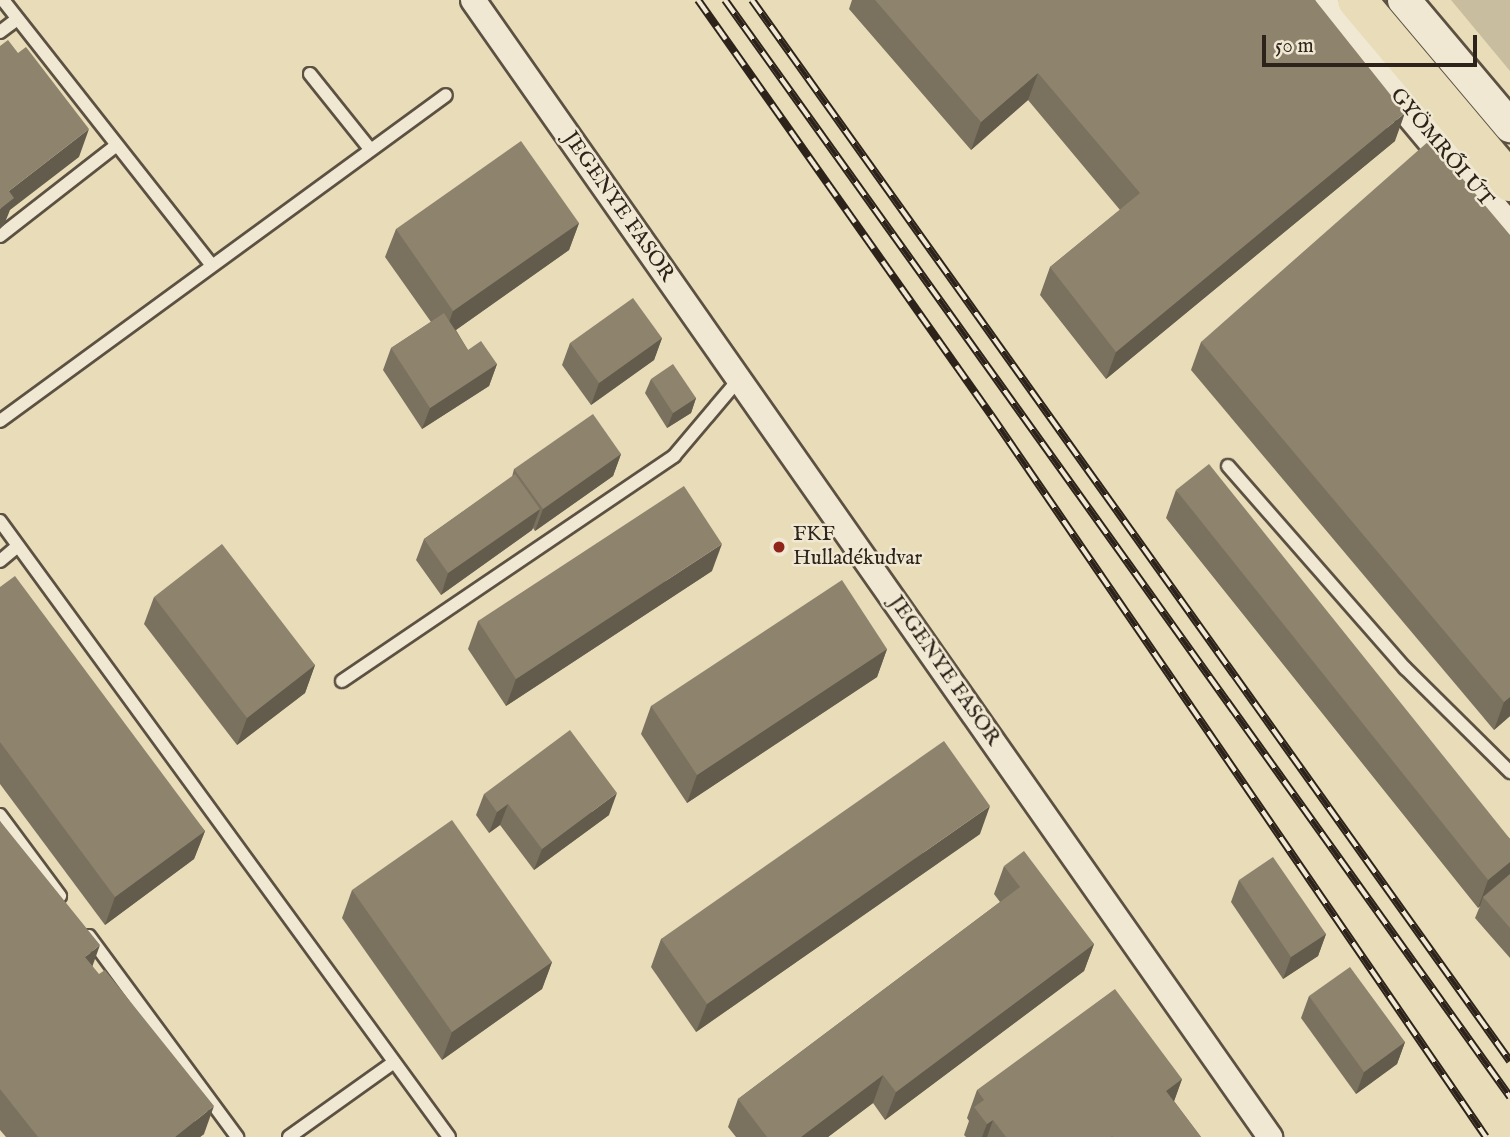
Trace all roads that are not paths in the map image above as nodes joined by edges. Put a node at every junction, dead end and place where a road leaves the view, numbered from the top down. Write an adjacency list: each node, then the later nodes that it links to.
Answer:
1 (3, 0): 6 (lane)
2 (472, 0): 17 (street, JEGENYE FASOR)
3 (1317, 0): 14 (street, GYÖMRŐI ÚT)
4 (1357, 0): 13 (main road)
5 (1404, 0): 10 (street)
6 (17, 19): 7 (lane); 11 (lane)
7 (0, 32)
8 (310, 74): 12 (lane)
9 (446, 95): 12 (lane)
10 (1510, 126)
11 (117, 145): 15 (lane); 16 (lane)
12 (370, 149): 16 (lane)
13 (1510, 182)
14 (1510, 231)
15 (0, 236)
16 (211, 264): 18 (lane)
17 (738, 379): 23 (lane); 32 (street, JEGENYE FASOR)
18 (0, 421)
19 (1228, 466): 24 (lane)
20 (0, 521): 21 (lane)
21 (18, 546): 22 (lane); 28 (lane)
22 (0, 561)
23 (342, 681)
24 (1510, 772)
25 (0, 815): 26 (lane)
26 (65, 904)
27 (82, 926): 29 (lane)
28 (394, 1062): 30 (lane); 31 (lane)
29 (237, 1137)
30 (289, 1137)
31 (449, 1137)
32 (1270, 1137)

